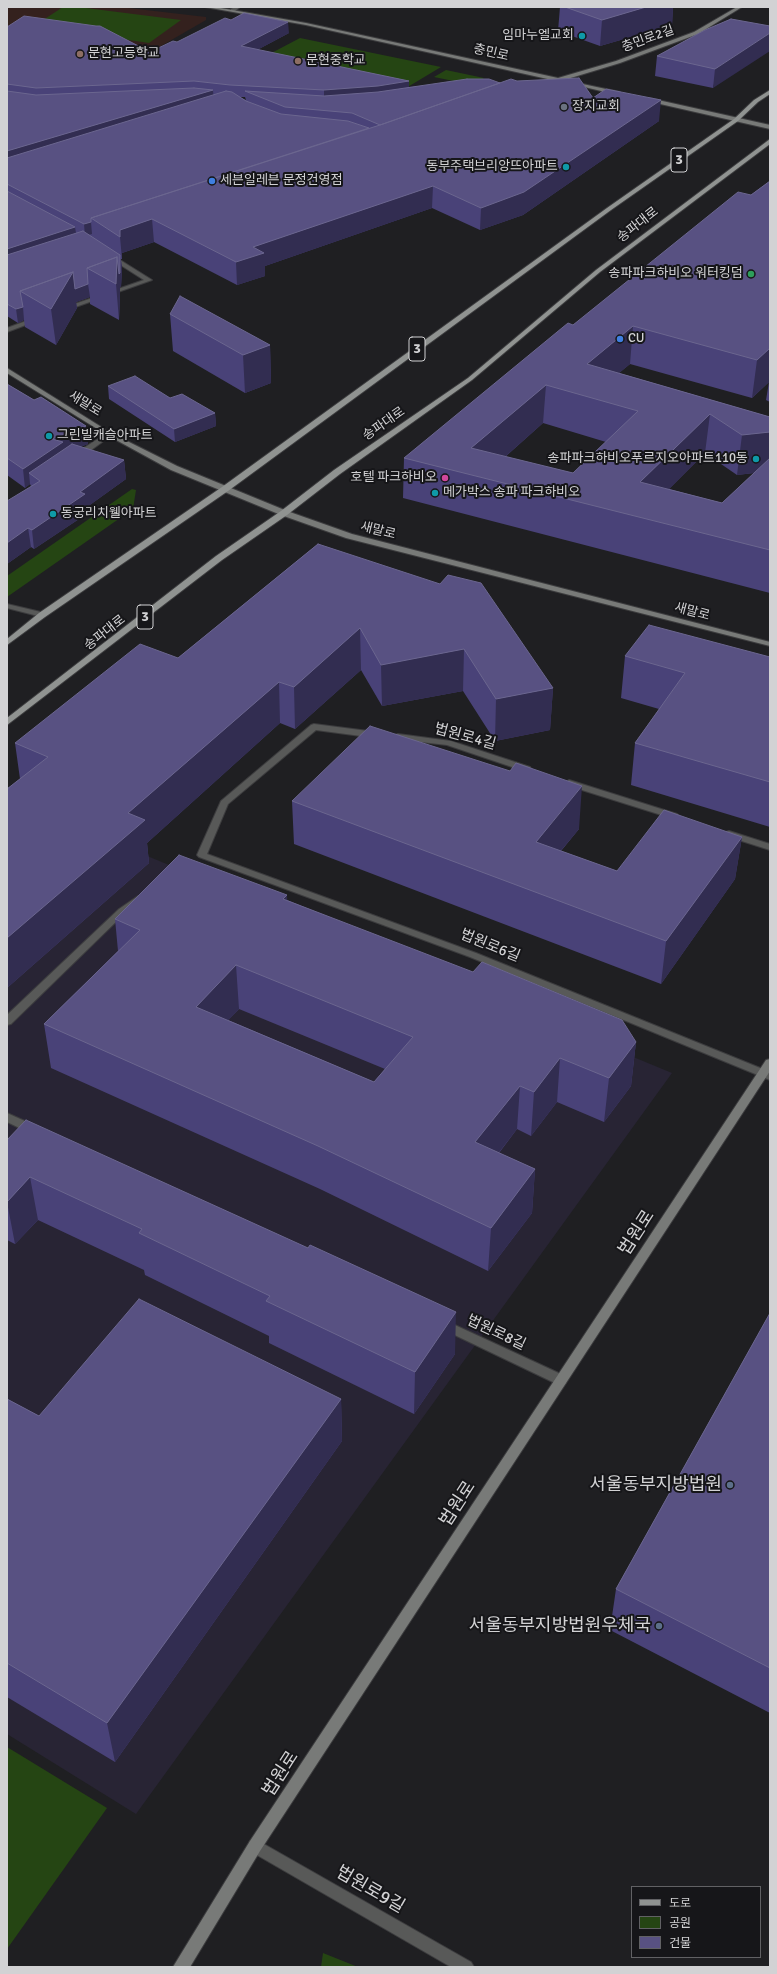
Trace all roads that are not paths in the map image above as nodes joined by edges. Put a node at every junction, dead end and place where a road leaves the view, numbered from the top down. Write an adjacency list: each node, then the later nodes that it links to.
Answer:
1 (206, 7): 4 (street, 충민로)
2 (238, 7): 4 (street)
3 (740, 7): 5 (street, 충민로2길)
4 (232, 10): 5 (street, 충민로)
5 (559, 80): 6 (street, 충민로2길); 8 (street, 충민로)
6 (544, 85)
7 (770, 92): 10 (main road, 송파대로 / 3)
8 (623, 94)
9 (644, 99): 10 (street)
10 (736, 120): 11 (street); 20 (main road, 송파대로 / 3)
11 (770, 127)
12 (770, 141): 21 (main road, 송파대로 / 3)
13 (104, 252): 14 (street)
14 (59, 311)
15 (44, 316): 16 (street)
16 (7, 330)
17 (7, 370): 18 (street, 새말로)
18 (109, 434): 19 (street); 20 (street, 새말로)
19 (70, 461)
20 (225, 489): 21 (street, 새말로); 23 (main road, 송파대로 / 3)
21 (284, 513): 25 (street, 새말로); 26 (main road, 송파대로 / 3)
22 (7, 606): 23 (street)
23 (42, 616): 24 (main road, 송파대로 / 3)
24 (7, 643)
25 (770, 644)
26 (7, 722)
27 (538, 772): 32 (street, 법원로4길)
28 (560, 780): 29 (street)
29 (680, 818)
30 (718, 830): 31 (street)
31 (770, 848)
32 (202, 855): 33 (street); 37 (street, 법원로6길)
33 (192, 860)
34 (148, 892): 35 (street)
35 (7, 1021)
36 (770, 1063): 37 (street, 법원로)
37 (767, 1075): 41 (street, 법원로)
38 (7, 1117): 39 (street)
39 (43, 1134)
40 (431, 1319): 41 (street, 법원로8길)
41 (561, 1380): 42 (street, 법원로)
42 (255, 1846): 43 (street, 법원로); 44 (street, 법원로9길)
43 (181, 1967)
44 (466, 1967)

